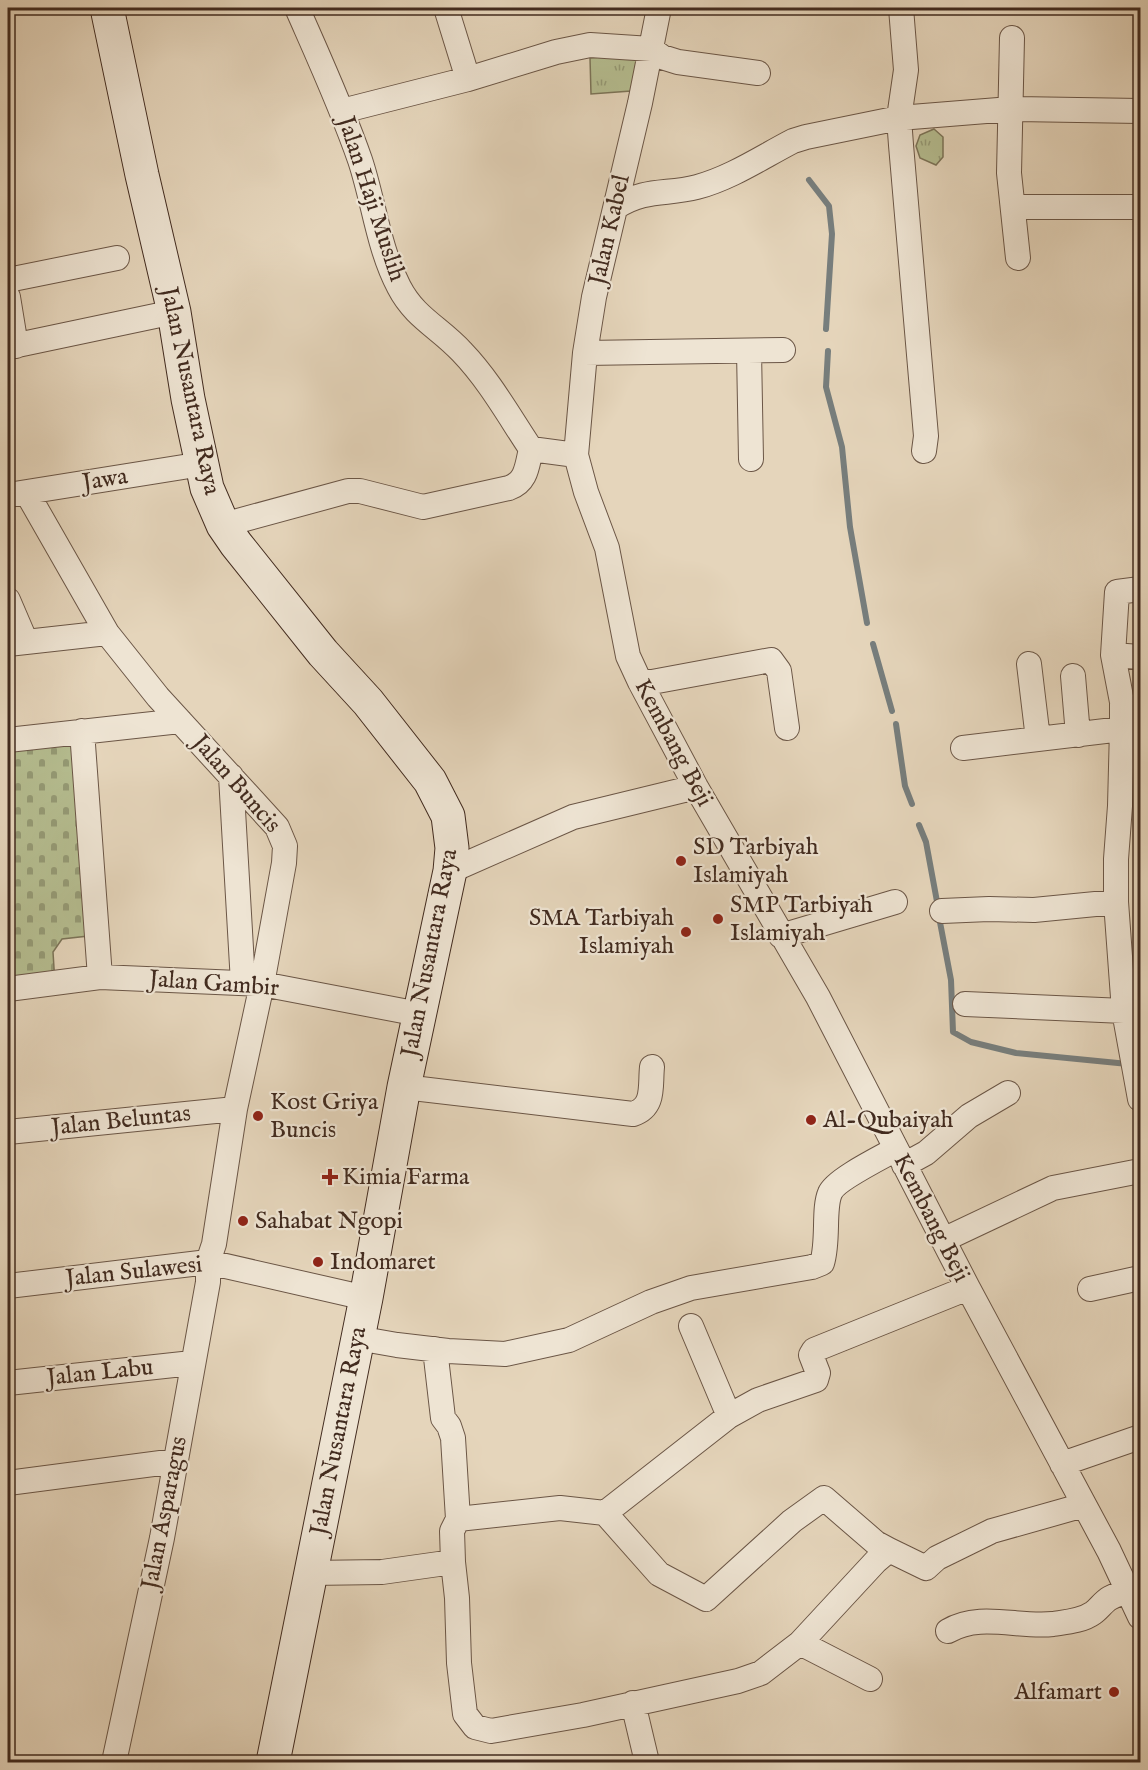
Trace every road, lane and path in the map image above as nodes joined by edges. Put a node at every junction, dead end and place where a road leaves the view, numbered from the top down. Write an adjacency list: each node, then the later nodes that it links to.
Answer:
1 (107, 8): 21 (street, Jalan Nusantara Raya)
2 (297, 8): 11 (street, Jalan Haji Muslih)
3 (446, 8): 9 (street)
4 (659, 8): 7 (street, Jalan Kabel)
5 (902, 8): 13 (street)
6 (1012, 38): 10 (street)
7 (651, 49): 8 (street); 9 (street); 14 (street, Jalan Kabel)
8 (758, 73)
9 (468, 79): 11 (street)
10 (1011, 109): 12 (street); 13 (street); 15 (street)
11 (342, 111): 26 (street, Jalan Haji Muslih)
12 (1140, 111)
13 (899, 118): 14 (street); 27 (street)
14 (616, 207): 25 (street, Jalan Kabel)
15 (1013, 207): 16 (street); 18 (street)
16 (1133, 207)
17 (117, 258): 19 (street)
18 (1018, 258)
19 (8, 280)
20 (8, 297): 22 (street)
21 (174, 312): 22 (street); 30 (street, Jalan Nusantara Raya)
22 (12, 346)
23 (783, 350): 24 (street)
24 (748, 351): 25 (street); 29 (street)
25 (585, 353): 28 (street, Jalan Kabel)
26 (531, 448): 28 (street); 32 (street)
27 (924, 451)
28 (576, 455): 41 (street, Kembang Beji)
29 (751, 459)
30 (202, 464): 31 (street, Jawa); 32 (street, Jalan Nusantara Raya)
31 (17, 494): 35 (street, Jalan Buncis)
32 (223, 525): 52 (street, Jalan Nusantara Raya)
33 (1140, 589): 37 (street)
34 (8, 600): 36 (street)
35 (107, 633): 36 (street); 42 (street, Jalan Buncis)
36 (16, 643)
37 (1113, 655): 38 (street); 44 (street)
38 (1140, 657)
39 (1029, 664): 47 (street)
40 (1072, 676): 46 (street)
41 (640, 682): 43 (street); 51 (street, Kembang Beji)
42 (180, 721): 45 (street); 50 (street, Jalan Buncis)
43 (787, 728)
44 (1122, 729): 46 (street); 54 (street)
45 (82, 731): 48 (street); 57 (street)
46 (1078, 735): 47 (street)
47 (1038, 739): 49 (street)
48 (8, 740)
49 (963, 748)
50 (231, 776): 58 (street); 58 (street, Jalan Buncis)
51 (696, 787): 52 (street); 56 (street, Kembang Beji)
52 (450, 871): 61 (street, Jalan Nusantara Raya)
53 (895, 902): 56 (street)
54 (1116, 902): 55 (street); 62 (street)
55 (942, 911)
56 (781, 936): 69 (street, Kembang Beji)
57 (100, 977): 58 (street, Jalan Gambir); 59 (street, Jalan Gambir)
58 (252, 983): 61 (street, Jalan Gambir); 67 (street, Jalan Buncis)
59 (8, 989)
60 (965, 1004): 62 (street)
61 (419, 1014): 64 (street, Jalan Nusantara Raya)
62 (1130, 1026): 66 (street)
63 (651, 1067): 64 (street)
64 (404, 1087): 77 (street, Jalan Nusantara Raya)
65 (1008, 1093): 69 (street)
66 (1140, 1099)
67 (235, 1110): 68 (street, Jalan Beluntas); 72 (street, Jalan Buncis)
68 (8, 1132)
69 (900, 1157): 71 (street, Kembang Beji); 80 (street)
70 (1140, 1172): 71 (street)
71 (943, 1240): 75 (street, Kembang Beji)
72 (208, 1262): 74 (street, Jalan Sulawesi); 77 (street, Jalan Sulawesi); 81 (street, Jalan Asparagus)
73 (1140, 1278): 76 (street)
74 (8, 1287)
75 (968, 1288): 83 (street); 86 (street, Kembang Beji)
76 (1090, 1289)
77 (366, 1298): 79 (street, Jalan Nusantara Raya)
78 (691, 1326): 83 (street)
79 (357, 1338): 80 (street); 93 (street, Jalan Nusantara Raya)
80 (435, 1349): 90 (street)
81 (192, 1363): 82 (street, Jalan Labu); 85 (street, Jalan Asparagus)
82 (8, 1383)
83 (729, 1416): 89 (street)
84 (1140, 1437): 86 (street)
85 (176, 1461): 87 (street); 100 (street, Jalan Asparagus)
86 (1062, 1464): 88 (street, Kembang Beji)
87 (8, 1483)
88 (1084, 1505): 91 (street); 94 (street, Kembang Beji)
89 (605, 1513): 90 (street); 91 (street)
90 (458, 1519): 92 (street)
91 (889, 1550): 97 (street)
92 (453, 1562): 93 (street); 99 (street)
93 (310, 1574): 101 (street, Jalan Nusantara Raya)
94 (1135, 1589): 95 (street, Kembang Beji); 96 (street)
95 (1140, 1617)
96 (948, 1631)
97 (800, 1643): 98 (street); 99 (street)
98 (870, 1679)
99 (633, 1703): 102 (street)
100 (114, 1762)
101 (273, 1762)
102 (648, 1762)

